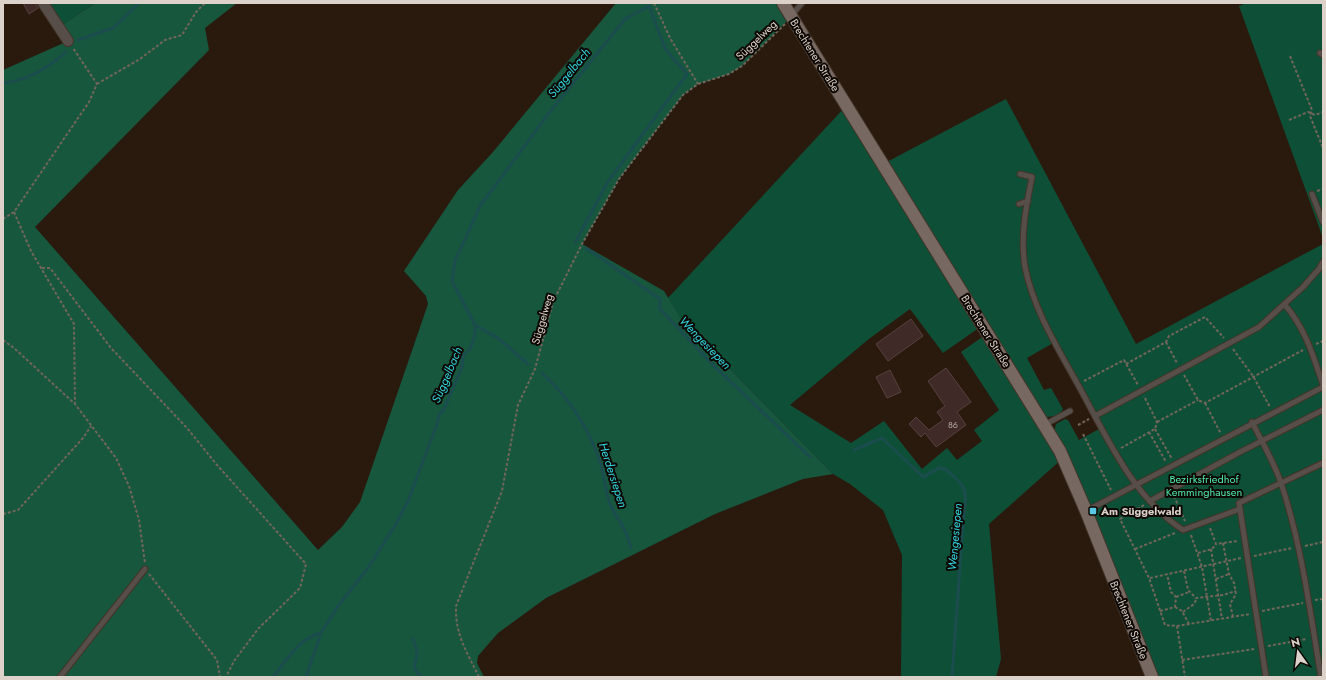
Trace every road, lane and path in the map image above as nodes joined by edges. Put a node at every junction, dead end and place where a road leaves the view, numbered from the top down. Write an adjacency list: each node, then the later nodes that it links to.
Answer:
1 (43, 3): 7 (street)
2 (205, 3): 9 (path)
3 (654, 3): 10 (path)
4 (783, 3): 6 (street, Brechtener Straße)
5 (802, 3): 6 (lane)
6 (791, 17): 10 (path, Süggelweg); 40 (street, Brechtener Straße)
7 (68, 41): 9 (path)
8 (1290, 56): 12 (path)
9 (97, 84): 19 (path)
10 (698, 84): 103 (path, Süggelweg)
11 (1323, 112): 12 (path)
12 (1311, 114): 13 (path); 14 (path)
13 (1289, 120)
14 (1323, 148)
15 (1020, 174): 17 (lane)
16 (1312, 194): 21 (lane)
17 (1028, 201): 18 (lane); 31 (lane)
18 (1020, 204)
19 (14, 212): 20 (path); 23 (path)
20 (3, 219)
21 (1323, 222)
22 (1323, 262): 24 (lane)
23 (42, 268): 34 (path); 102 (path)
24 (1285, 305): 26 (lane); 27 (lane)
25 (3, 340): 34 (path)
26 (1230, 344): 29 (path); 30 (path); 38 (lane)
27 (1310, 346): 30 (path); 32 (lane)
28 (1124, 360): 31 (path)
29 (1126, 364)
30 (1254, 376): 33 (path); 37 (path)
31 (1078, 385): 38 (lane)
32 (1323, 386): 37 (lane)
33 (1205, 403): 43 (path); 46 (path)
34 (75, 404): 42 (path)
35 (1323, 410): 47 (lane)
36 (1070, 411): 40 (lane)
37 (1272, 412): 39 (lane)
38 (1095, 416): 41 (path); 48 (lane)
39 (1252, 422): 46 (lane); 47 (lane)
40 (1044, 425): 58 (street, Brechtener Straße)
41 (1078, 425)
42 (91, 426): 59 (path); 75 (path)
43 (1156, 429): 44 (path); 50 (path)
44 (1150, 432): 48 (path); 51 (path)
45 (1083, 434): 55 (path)
46 (1223, 438): 50 (lane)
47 (1261, 441): 52 (lane); 54 (lane)
48 (1114, 451): 53 (lane)
49 (1323, 463): 52 (lane)
50 (1174, 464): 51 (lane)
51 (1168, 467): 53 (lane)
52 (1281, 482): 57 (lane); 67 (lane)
53 (1136, 484): 55 (lane); 56 (lane)
54 (1171, 489): 56 (lane); 60 (path)
55 (1114, 496): 58 (lane)
56 (1150, 501): 62 (lane); 68 (path)
57 (1240, 509): 61 (lane); 63 (lane)
58 (1086, 510): 104 (street, Brechtener Straße)
59 (3, 514)
60 (1184, 518)
61 (1208, 521): 62 (lane); 65 (path)
62 (1186, 529): 68 (path); 70 (path)
63 (1245, 539): 66 (path); 71 (lane)
64 (1323, 542): 67 (path)
65 (1216, 544): 66 (path); 69 (path)
66 (1223, 544): 72 (path)
67 (1299, 547): 71 (path); 87 (lane)
68 (1135, 549): 79 (path)
69 (1211, 549): 70 (path); 73 (path)
70 (1198, 553): 74 (path)
71 (1247, 557): 72 (path); 91 (lane)
72 (1227, 562): 73 (path); 78 (path)
73 (1214, 565): 74 (path); 80 (path)
74 (1202, 567): 76 (path); 86 (path)
75 (145, 569): 100 (lane); 101 (path)
76 (1184, 571): 77 (path); 82 (path)
77 (1167, 574): 79 (path); 84 (path)
78 (1229, 574): 80 (path); 81 (path)
79 (1149, 578): 89 (path)
80 (1216, 579): 83 (path)
81 (1236, 591): 83 (path); 92 (path)
82 (1189, 592): 84 (path); 85 (path)
83 (1219, 596): 86 (path); 93 (path)
84 (1176, 597): 88 (path)
85 (1197, 598): 86 (path); 90 (path)
86 (1207, 598): 94 (path)
87 (1309, 602): 91 (path); 97 (lane)
88 (1175, 607): 89 (path); 90 (path)
89 (1160, 611): 96 (path)
90 (1183, 612): 95 (path)
91 (1256, 613): 92 (path); 98 (lane)
92 (1233, 617): 93 (path)
93 (1222, 619): 94 (path)
94 (1211, 621): 95 (path)
95 (1189, 624): 96 (path)
96 (1177, 626): 99 (path)
97 (1314, 638): 98 (path); 107 (lane)
98 (1261, 648): 99 (path); 106 (lane)
99 (1182, 660): 105 (path)
100 (60, 677)
101 (220, 677)
102 (226, 677)
103 (479, 677)
104 (1152, 677)
105 (1185, 677)
106 (1266, 677)
107 (1321, 677)

